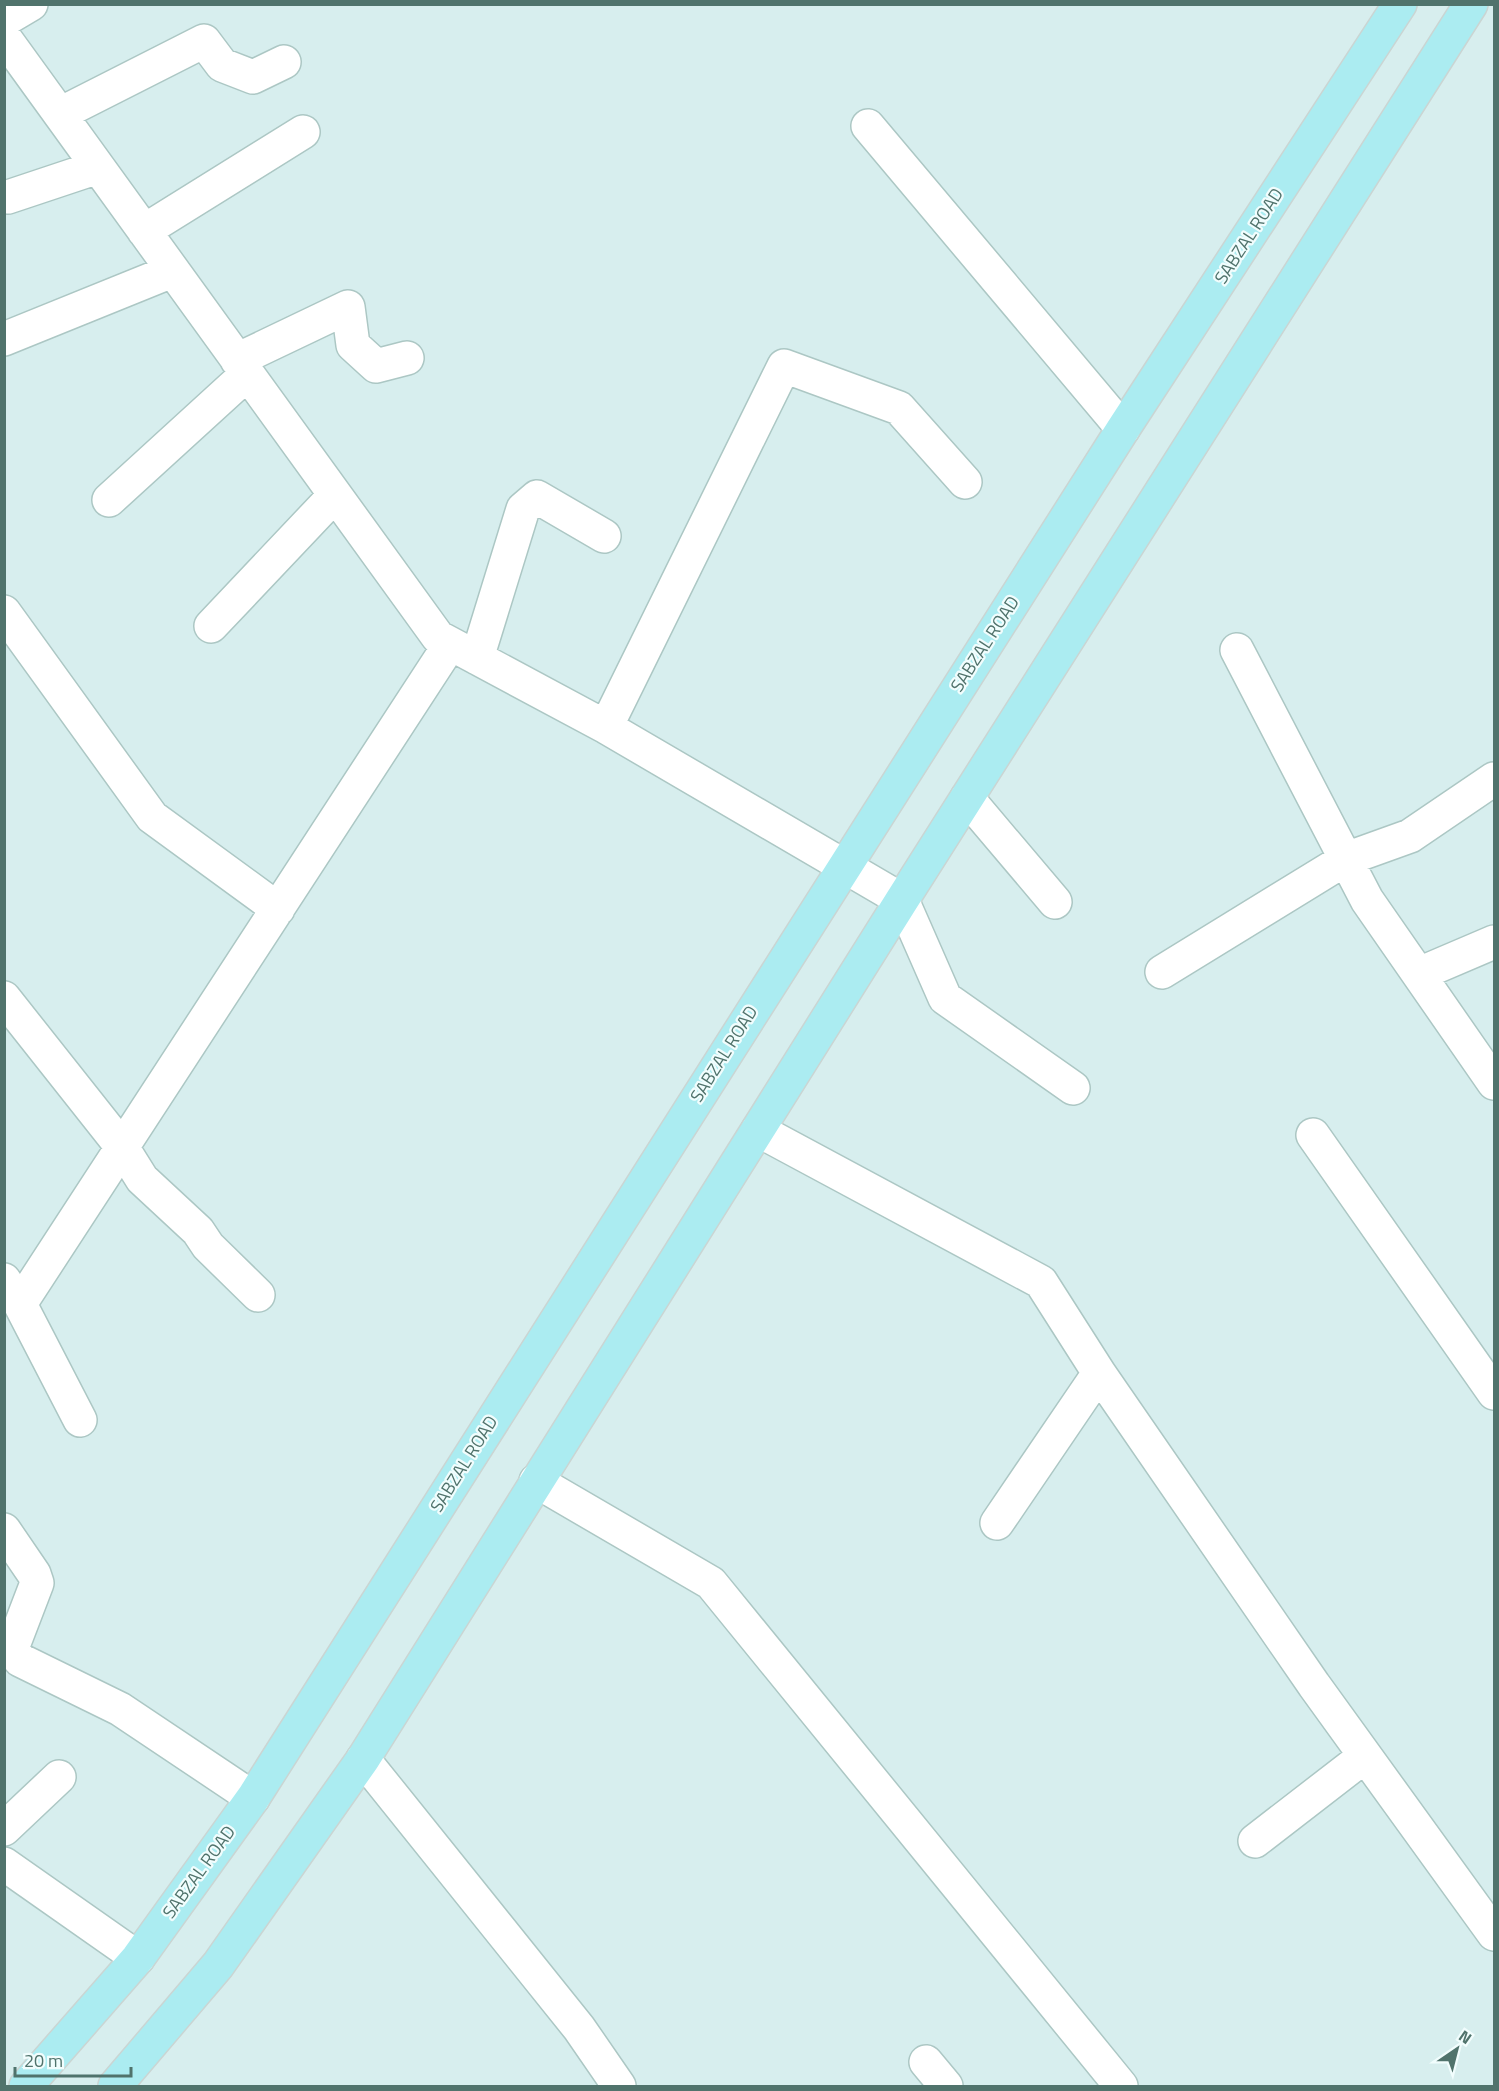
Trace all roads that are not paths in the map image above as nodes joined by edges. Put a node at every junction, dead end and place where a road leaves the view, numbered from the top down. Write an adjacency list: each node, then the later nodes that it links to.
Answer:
1 (31, 4): 4 (street)
2 (1400, 4): 17 (main road, SABZAL ROAD)
3 (1471, 4): 28 (main road)
4 (4, 20)
5 (4, 38): 7 (street)
6 (284, 62): 7 (street)
7 (60, 114): 10 (street)
8 (868, 126): 17 (street)
9 (303, 132): 12 (street)
10 (98, 167): 11 (street); 12 (street)
11 (8, 197)
12 (144, 231): 13 (street)
13 (172, 271): 14 (street); 16 (street)
14 (4, 339)
15 (407, 358): 16 (street)
16 (242, 367): 19 (street); 20 (street)
17 (1123, 429): 30 (main road, SABZAL ROAD)
18 (965, 482): 26 (street)
19 (335, 495): 23 (street); 25 (street)
20 (109, 500)
21 (604, 536): 25 (street)
22 (4, 612): 33 (street)
23 (211, 626)
24 (1237, 650): 29 (street)
25 (463, 651): 26 (street); 33 (street)
26 (606, 727): 30 (street)
27 (1494, 779): 29 (street)
28 (967, 798): 31 (main road); 32 (street)
29 (1346, 859): 35 (street); 36 (street)
30 (844, 865): 31 (street); 54 (main road, SABZAL ROAD)
31 (902, 900): 39 (street); 40 (main road)
32 (1055, 902)
33 (278, 909): 42 (street)
34 (1494, 942): 36 (street)
35 (1162, 972)
36 (1419, 974): 38 (street)
37 (4, 998): 42 (street)
38 (1494, 1083)
39 (1073, 1088)
40 (758, 1130): 45 (street); 48 (main road)
41 (1313, 1135): 46 (street)
42 (122, 1147): 43 (street); 44 (street)
43 (12, 1292): 47 (street)
44 (258, 1295)
45 (1099, 1372): 49 (street); 51 (street)
46 (1494, 1393)
47 (80, 1420)
48 (536, 1481): 52 (main road); 63 (street)
49 (997, 1523)
50 (4, 1530): 54 (street)
51 (1365, 1756): 56 (street); 58 (street)
52 (363, 1759): 61 (main road); 62 (street)
53 (59, 1778): 55 (street)
54 (253, 1798): 59 (main road, SABZAL ROAD)
55 (4, 1829)
56 (1255, 1841)
57 (4, 1864): 59 (street)
58 (1494, 1934)
59 (138, 1958): 60 (main road, SABZAL ROAD)
60 (26, 2086)
61 (116, 2086)
62 (619, 2086)
63 (1121, 2086)

